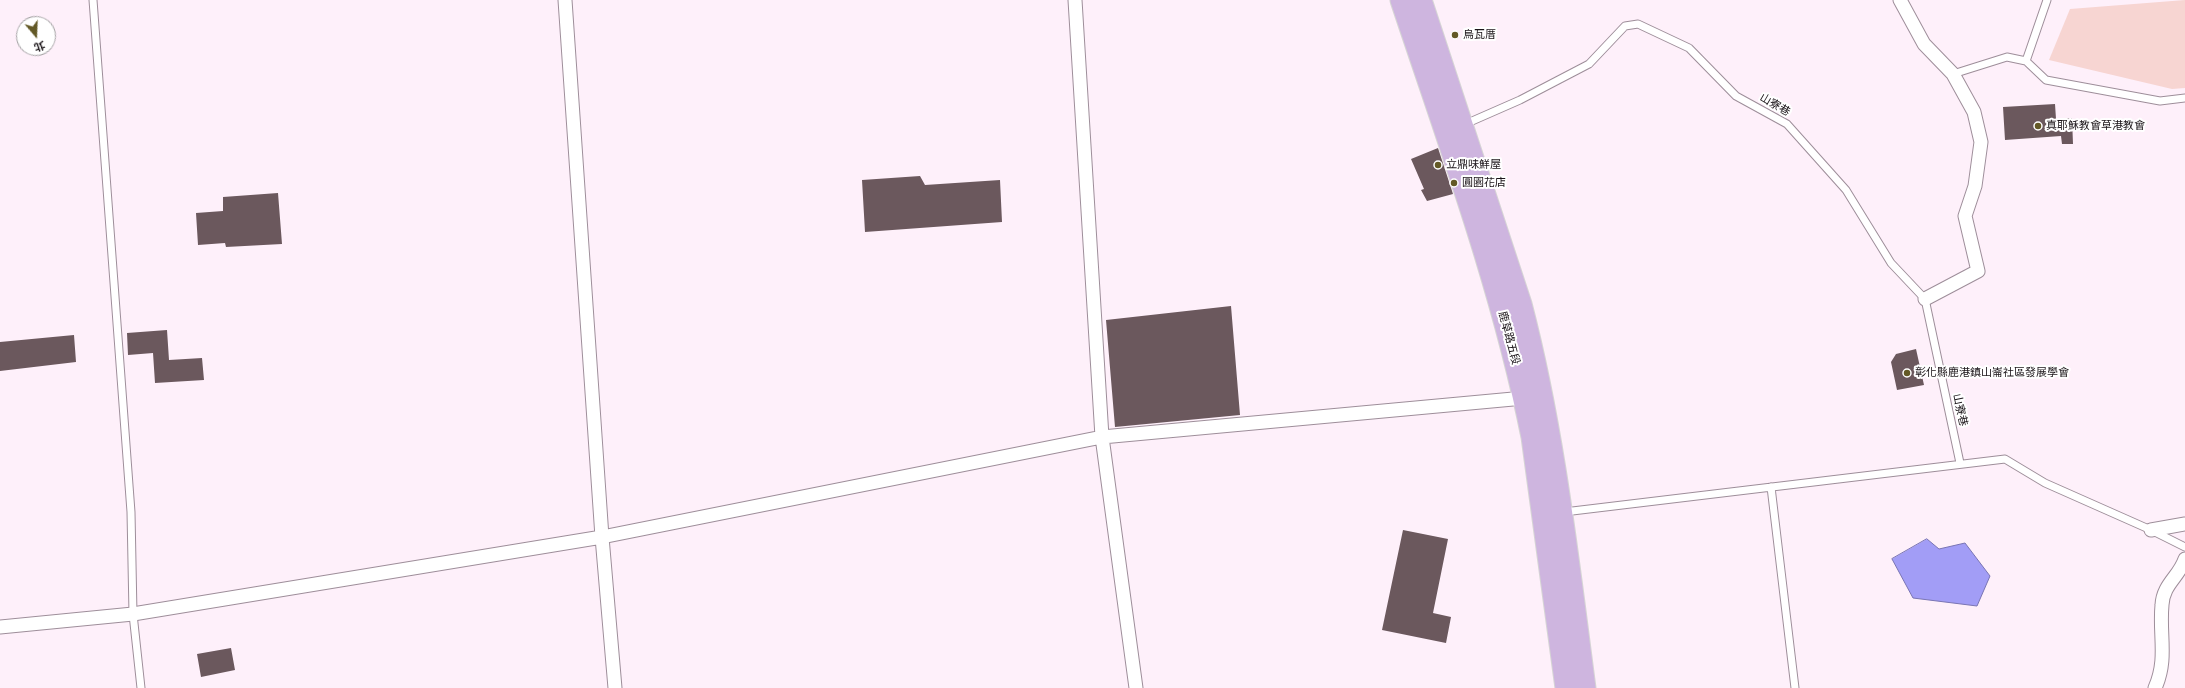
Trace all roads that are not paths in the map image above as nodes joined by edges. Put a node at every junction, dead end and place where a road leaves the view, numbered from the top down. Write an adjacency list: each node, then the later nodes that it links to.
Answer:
1 (93, 0): 23 (lane)
2 (564, 0): 20 (street)
3 (1075, 0): 14 (street)
4 (1400, 0): 11 (main road, 鹿草路五段)
5 (1422, 0): 11 (main road, 鹿草路五段)
6 (1900, 0): 9 (street)
7 (2047, 0): 8 (lane)
8 (2026, 61): 9 (lane); 10 (lane)
9 (1953, 74): 12 (street)
10 (2185, 98)
11 (1453, 128): 12 (lane, 山寮巷); 13 (main road, 鹿草路五段); 17 (main road, 鹿草路五段)
12 (1925, 299): 15 (lane, 山寮巷)
13 (1524, 398): 14 (street); 17 (main road, 鹿草路五段)
14 (1102, 437): 20 (street); 27 (street)
15 (1960, 463): 16 (lane); 19 (lane)
16 (1771, 487): 17 (lane); 30 (lane)
17 (1552, 513): 28 (main road, 鹿草路五段); 29 (main road, 鹿草路五段)
18 (2185, 524): 19 (street)
19 (2150, 530): 21 (lane)
20 (602, 537): 23 (street); 26 (street)
21 (2185, 547)
22 (2185, 559): 31 (street)
23 (133, 614): 24 (street); 25 (lane)
24 (0, 627)
25 (141, 688)
26 (615, 688)
27 (1136, 688)
28 (1566, 688)
29 (1585, 688)
30 (1796, 688)
31 (2155, 688)

